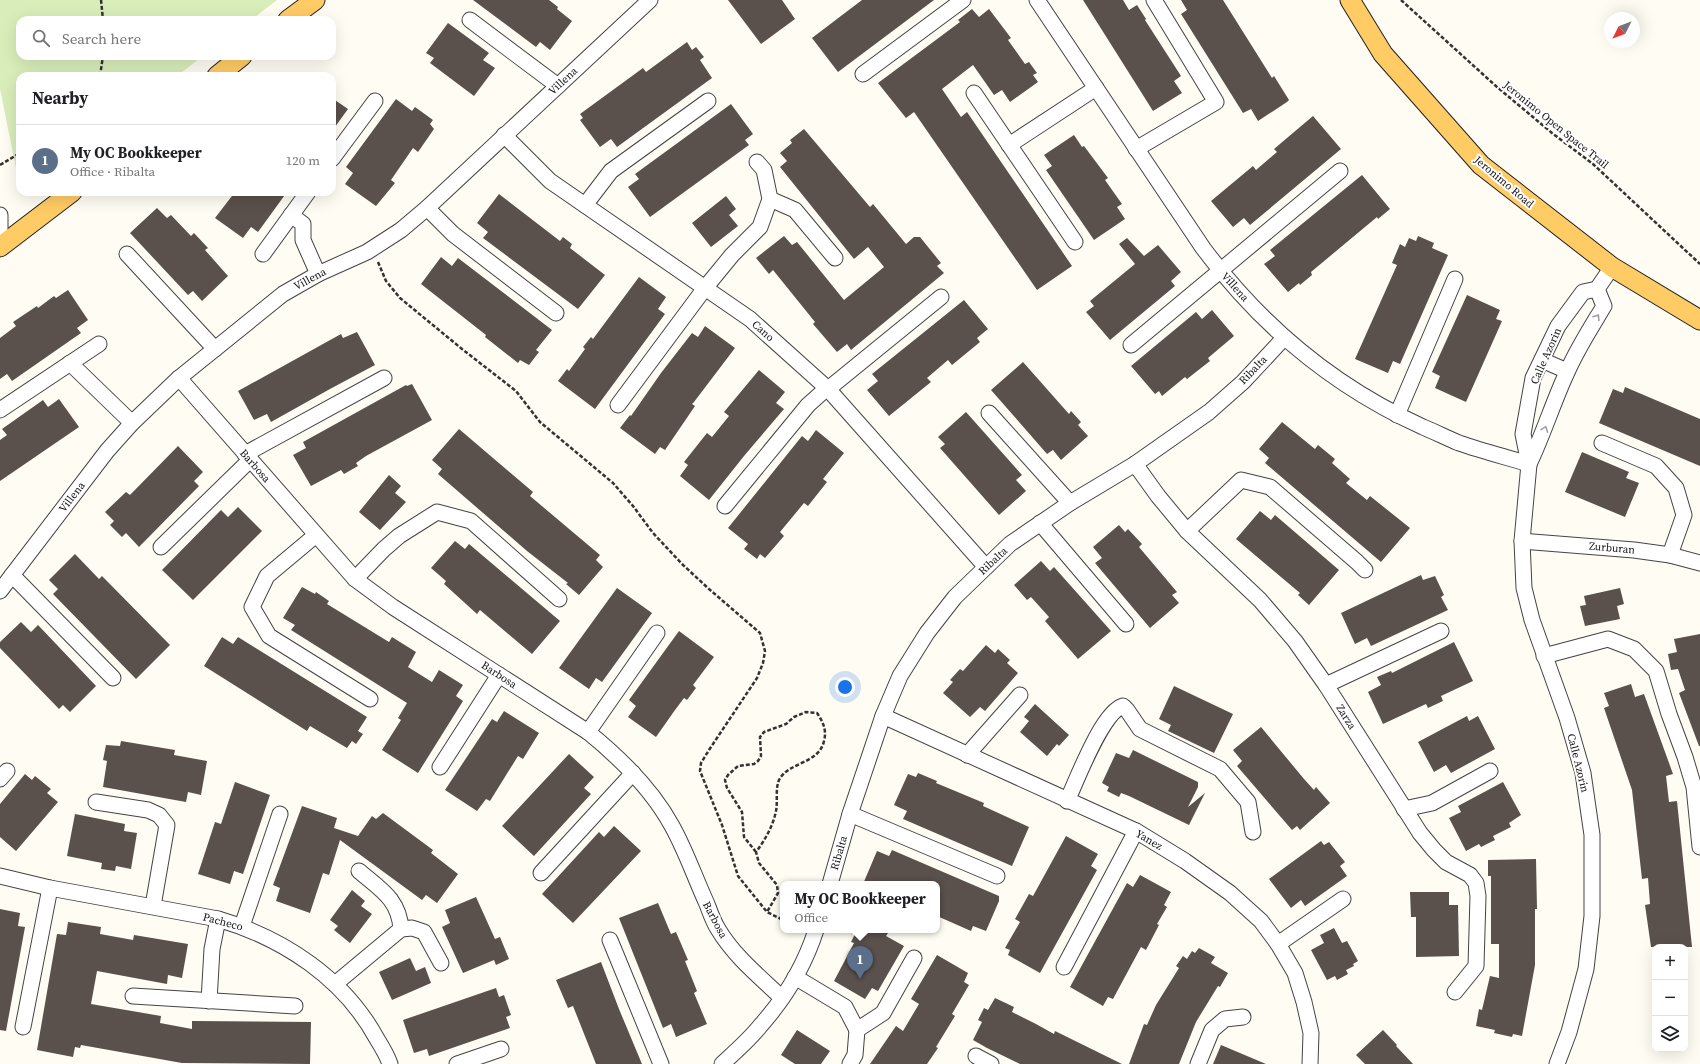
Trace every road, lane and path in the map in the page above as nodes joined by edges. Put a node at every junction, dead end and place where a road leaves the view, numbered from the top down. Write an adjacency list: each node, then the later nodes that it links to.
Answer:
1 (101, 0): 9 (path)
2 (315, 0): 10 (main road)
3 (650, 0): 17 (street, Villena)
4 (963, 0): 16 (street)
5 (1037, 0): 18 (street, Villena)
6 (1154, 0): 24 (street)
7 (1350, 0): 44 (main road, Jeronimo Road)
8 (1401, 0): 43 (path, Jeronimo Open Space Trail)
9 (103, 16)
10 (293, 16)
11 (470, 20): 17 (street)
12 (102, 60): 14 (path)
13 (237, 60): 15 (main road)
14 (101, 72)
15 (222, 72)
16 (863, 74)
17 (558, 86): 22 (street, Villena)
18 (1096, 88): 23 (street); 24 (street, Villena)
19 (974, 93): 23 (street)
20 (374, 101): 25 (street)
21 (708, 101): 33 (street)
22 (504, 135): 33 (street, Cano); 34 (street, Villena)
23 (1009, 145): 37 (street)
24 (1136, 149): 45 (street, Villena)
25 (336, 153)
26 (16, 155): 28 (path)
27 (757, 162): 32 (street)
28 (0, 165)
29 (1340, 171): 45 (street)
30 (67, 196): 38 (main road)
31 (305, 196): 36 (street)
32 (770, 199): 42 (street); 48 (street)
33 (584, 204): 48 (street, Cano)
34 (427, 208): 39 (street, Villena); 51 (street)
35 (0, 215): 38 (street)
36 (291, 215): 41 (street); 46 (street)
37 (1074, 242)
38 (0, 246)
39 (373, 248): 46 (street, Villena); 119 (path)
40 (127, 254): 56 (street)
41 (263, 254)
42 (835, 258)
43 (1700, 264)
44 (1612, 267): 49 (street); 52 (main road, Jeronimo Road)
45 (1220, 271): 53 (street, Villena); 55 (street)
46 (318, 274): 56 (street, Villena)
47 (1455, 279): 66 (street)
48 (705, 288): 62 (street, Cano); 63 (street)
49 (1597, 289): 57 (street, Calle Azorin); 59 (street, Calle Azorin, one-way to 49)
50 (941, 297): 62 (street)
51 (556, 313)
52 (1700, 320)
53 (1284, 338): 66 (street, Villena); 70 (street, Ribalta)
54 (99, 344): 58 (street)
55 (1131, 345)
56 (214, 349): 60 (street, Villena)
57 (1542, 360): 59 (street); 71 (street, Calle Azorin)
58 (70, 363): 64 (street); 67 (street)
59 (1567, 371): 71 (street, Calle Azorin, one-way to 59)
60 (179, 378): 67 (street, Villena); 69 (street, Barbosa)
61 (384, 378): 69 (street)
62 (827, 389): 73 (street); 81 (street, Cano)
63 (618, 405)
64 (0, 410)
65 (990, 413): 72 (street)
66 (1397, 415): 71 (street, Villena)
67 (132, 423): 83 (street, Villena)
68 (1602, 443): 79 (street)
69 (247, 457): 76 (street, Barbosa); 78 (street)
70 (1135, 464): 72 (street, Ribalta); 75 (street, Zarza)
71 (1529, 464): 77 (street, Calle Azorin)
72 (1070, 503): 74 (street, Ribalta)
73 (724, 506)
74 (1040, 523): 81 (street, Ribalta); 87 (street)
75 (1187, 531): 82 (street); 93 (street, Zarza)
76 (316, 535): 84 (street, Barbosa); 95 (street)
77 (1522, 540): 79 (street, Zurburan); 90 (street, Calle Azorin)
78 (161, 547)
79 (1670, 555): 80 (street, Zurburan)
80 (1700, 563)
81 (986, 567): 96 (street, Ribalta)
82 (1364, 570)
83 (12, 575): 85 (street, Villena); 92 (street)
84 (355, 579): 86 (street); 91 (street, Barbosa)
85 (0, 591)
86 (559, 599)
87 (1126, 624)
88 (1441, 631): 93 (street)
89 (657, 633): 97 (street)
90 (1544, 656): 109 (street); 150 (street, Calle Azorin)
91 (499, 675): 97 (street, Barbosa); 99 (street)
92 (113, 678)
93 (1326, 685): 104 (street, Zarza)
94 (1020, 695): 98 (street)
95 (370, 699)
96 (882, 716): 98 (street, Yanez); 106 (street, Ribalta)
97 (588, 732): 101 (street, Barbosa)
98 (967, 756): 102 (street, Yanez)
99 (440, 767)
100 (1490, 771): 104 (street)
101 (633, 773): 112 (street); 134 (street, Barbosa)
102 (1067, 801): 107 (street, Yanez); 108 (street)
103 (96, 802): 118 (street)
104 (1404, 809): 132 (street, Zarza)
105 (280, 814): 122 (street)
106 (850, 814): 114 (street); 115 (street, Ribalta)
107 (1136, 831): 126 (street, Yanez); 129 (street)
108 (1253, 832)
109 (1700, 848)
110 (756, 852): 110 (path); 119 (path)
111 (359, 871): 123 (street)
112 (541, 873)
113 (0, 876): 116 (street, Pacheco)
114 (997, 876)
115 (831, 881)
116 (50, 888): 118 (street, Pacheco); 138 (street)
117 (1343, 899): 126 (street)
118 (153, 906): 121 (street, Pacheco)
119 (767, 912): 120 (path)
120 (780, 918)
121 (218, 919): 122 (street, Pacheco); 135 (street)
122 (242, 926): 131 (street, Pacheco)
123 (400, 929): 128 (street); 131 (street)
124 (815, 933): 130 (street)
125 (610, 940): 144 (street)
126 (1278, 944): 149 (street, Yanez)
127 (914, 958): 139 (street)
128 (441, 963)
129 (1064, 967)
130 (795, 977): 134 (street); 139 (street)
131 (335, 984): 142 (street, Pacheco)
132 (1455, 992)
133 (133, 996): 135 (street)
134 (782, 998): 145 (street)
135 (209, 1001): 136 (street)
136 (296, 1006)
137 (1243, 1017): 148 (street)
138 (23, 1027)
139 (857, 1030): 146 (street)
140 (500, 1049): 143 (street)
141 (976, 1056): 147 (street)
142 (390, 1064)
143 (457, 1064)
144 (661, 1064)
145 (722, 1064)
146 (850, 1064)
147 (991, 1064)
148 (1198, 1064)
149 (1310, 1064)
150 (1557, 1064)

